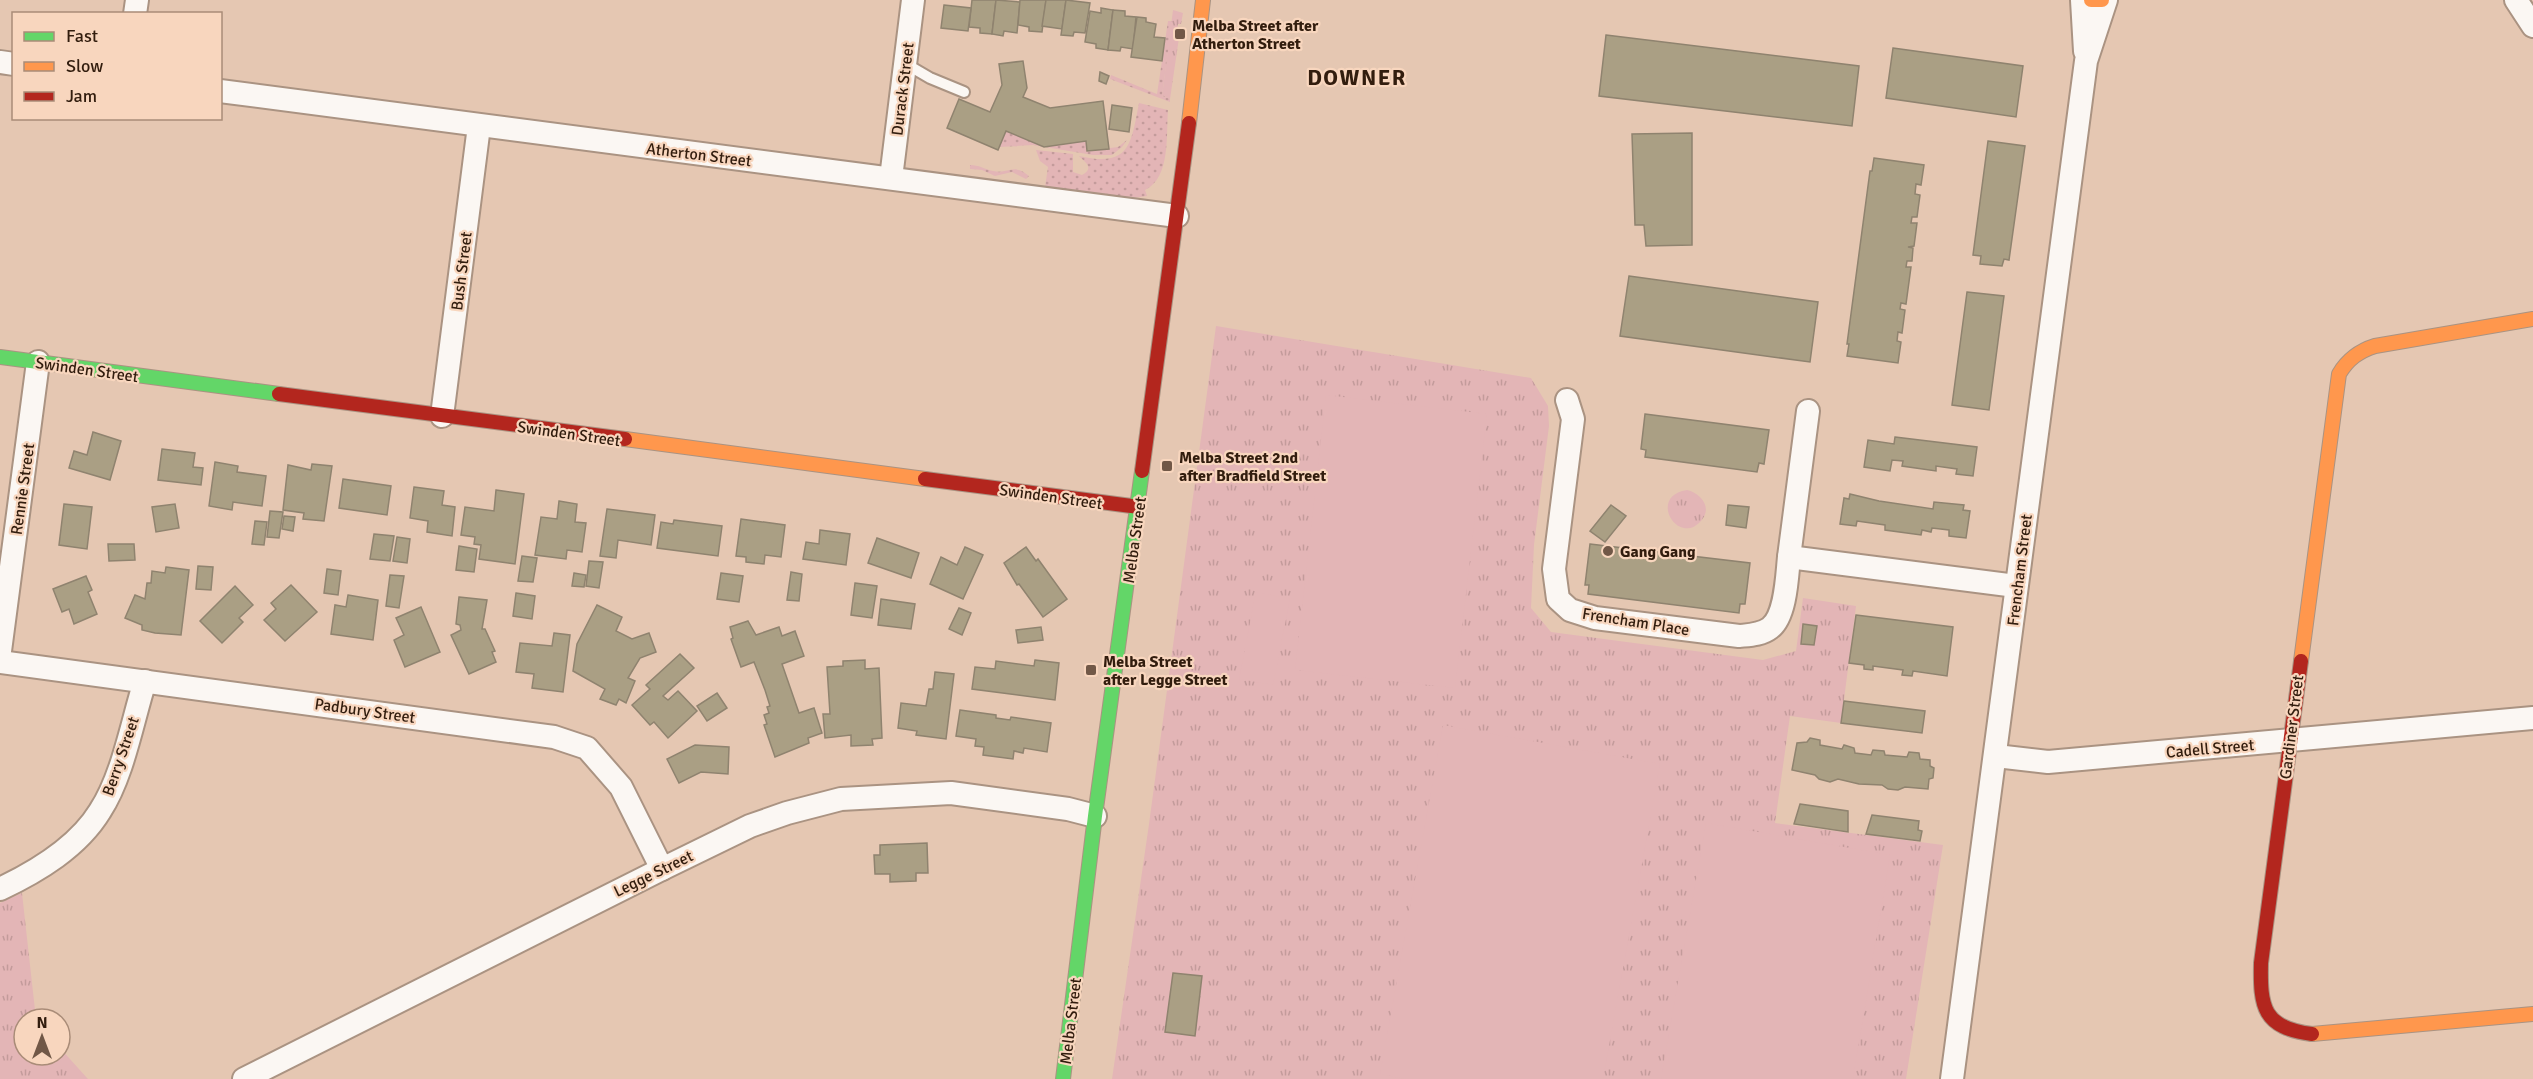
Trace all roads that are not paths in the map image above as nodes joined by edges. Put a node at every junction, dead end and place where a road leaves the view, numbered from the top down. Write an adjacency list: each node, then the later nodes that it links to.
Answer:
1 (913, 0): 9 (street, Durack Street)
2 (1203, 0): 14 (street, Melba Street)
3 (2082, 0): 8 (street, Frencham Street)
4 (2091, 0): 5 (street)
5 (2104, 0): 8 (street, Frencham Street)
6 (2516, 0): 7 (street)
7 (2533, 26)
8 (2086, 61): 23 (street, Frencham Street)
9 (905, 63): 11 (lane); 13 (street, Durack Street)
10 (222, 91): 12 (street, Atherton Street)
11 (964, 92)
12 (479, 126): 13 (street, Atherton Street); 20 (street, Bush Street)
13 (891, 178): 14 (street, Atherton Street)
14 (1177, 216): 21 (street, Melba Street)
15 (2533, 319): 28 (street, Gardiner Street)
16 (0, 357): 17 (street, Swinden Street)
17 (38, 362): 20 (street, Swinden Street); 24 (street, Rennie Street)
18 (1567, 400): 22 (street, Frencham Place)
19 (1808, 411): 22 (street, Frencham Place)
20 (442, 416): 21 (street, Swinden Street)
21 (1138, 507): 30 (street, Melba Street)
22 (1789, 557): 23 (street)
23 (2016, 586): 29 (street, Frencham Street)
24 (0, 651)
25 (0, 662): 26 (street, Padbury Street)
26 (144, 681): 31 (street, Padbury Street); 32 (street, Berry Street)
27 (2533, 718): 28 (street, Cadell Street)
28 (2290, 740): 29 (street, Cadell Street); 33 (street, Gardiner Street)
29 (1996, 756): 36 (street, Frencham Street)
30 (1095, 816): 31 (street, Legge Street); 35 (street, Melba Street)
31 (662, 869): 34 (street, Legge Street)
32 (0, 889)
33 (2533, 1014)
34 (244, 1079)
35 (1063, 1079)
36 (1953, 1079)

